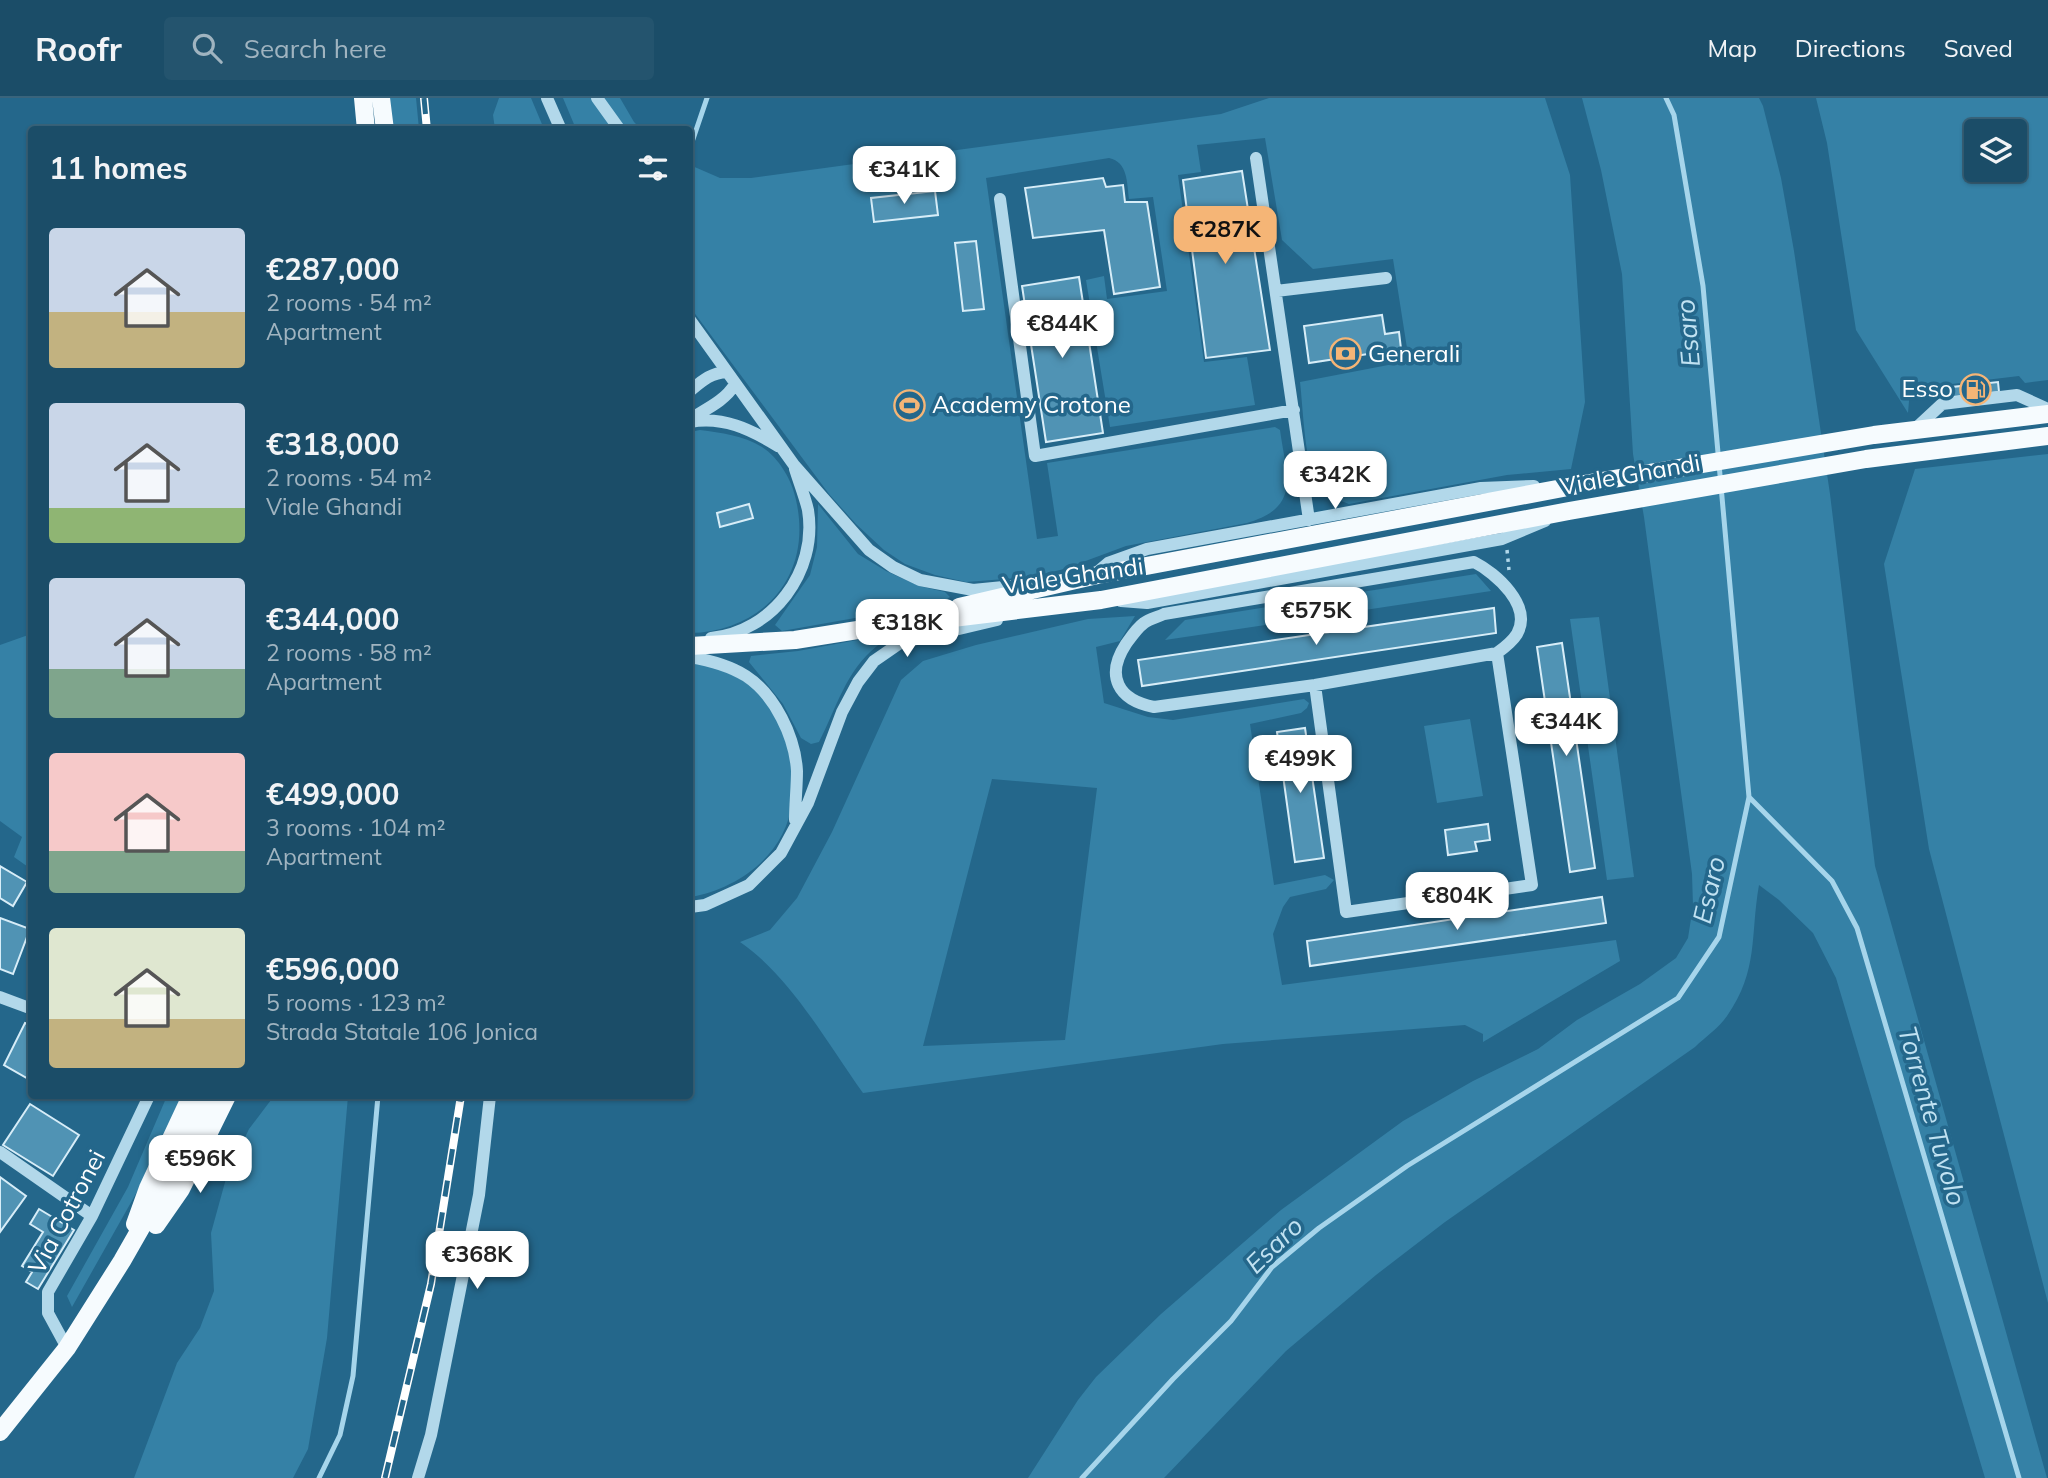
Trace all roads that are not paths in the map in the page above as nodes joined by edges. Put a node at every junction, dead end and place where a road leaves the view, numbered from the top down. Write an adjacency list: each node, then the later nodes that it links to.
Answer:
1 (363, 98): 5 (main road)
2 (382, 98): 6 (main road)
3 (547, 98): 7 (street)
4 (597, 98): 8 (street)
5 (366, 126)
6 (385, 126)
7 (559, 126)
8 (617, 126)
9 (1256, 158): 12 (street)
10 (1000, 199): 17 (street)
11 (1386, 278): 12 (street)
12 (1276, 292): 17 (street)
13 (693, 324): 14 (street)
14 (727, 372): 15 (street); 16 (street)
15 (736, 384): 19 (street); 22 (street)
16 (693, 388)
17 (1294, 410): 26 (street)
18 (2048, 412): 24 (main road, Viale Ghandi)
19 (693, 418)
20 (693, 420): 22 (street)
21 (2048, 436): 25 (main road, Viale Ghandi)
22 (783, 449): 23 (street)
23 (794, 465): 28 (street); 32 (street)
24 (1584, 484): 26 (street); 28 (main road, Viale Ghandi)
25 (1569, 511): 27 (street); 30 (main road, Viale Ghandi)
26 (1309, 520): 28 (street)
27 (1334, 569): 29 (street); 30 (street)
28 (1093, 576): 31 (main road, Viale Ghandi)
29 (1336, 584): 34 (street); 36 (street)
30 (1101, 600): 31 (main road, Viale Ghandi); 37 (street)
31 (870, 628): 33 (main road)
32 (693, 640)
33 (693, 646)
34 (1497, 653): 36 (street); 36 (street)
35 (693, 658): 37 (street)
36 (1315, 685)
37 (796, 823): 38 (street)
38 (693, 906)
39 (0, 997): 40 (street)
40 (28, 1008)
41 (148, 1099): 47 (street, Via Cotronei)
42 (190, 1099): 48 (main road)
43 (207, 1099): 48 (main road)
44 (226, 1099): 48 (main road)
45 (490, 1099): 51 (street)
46 (0, 1152): 47 (street)
47 (92, 1216): 49 (street, Via Cotronei)
48 (122, 1261): 49 (main road)
49 (67, 1348): 50 (main road)
50 (0, 1432)
51 (418, 1478)

